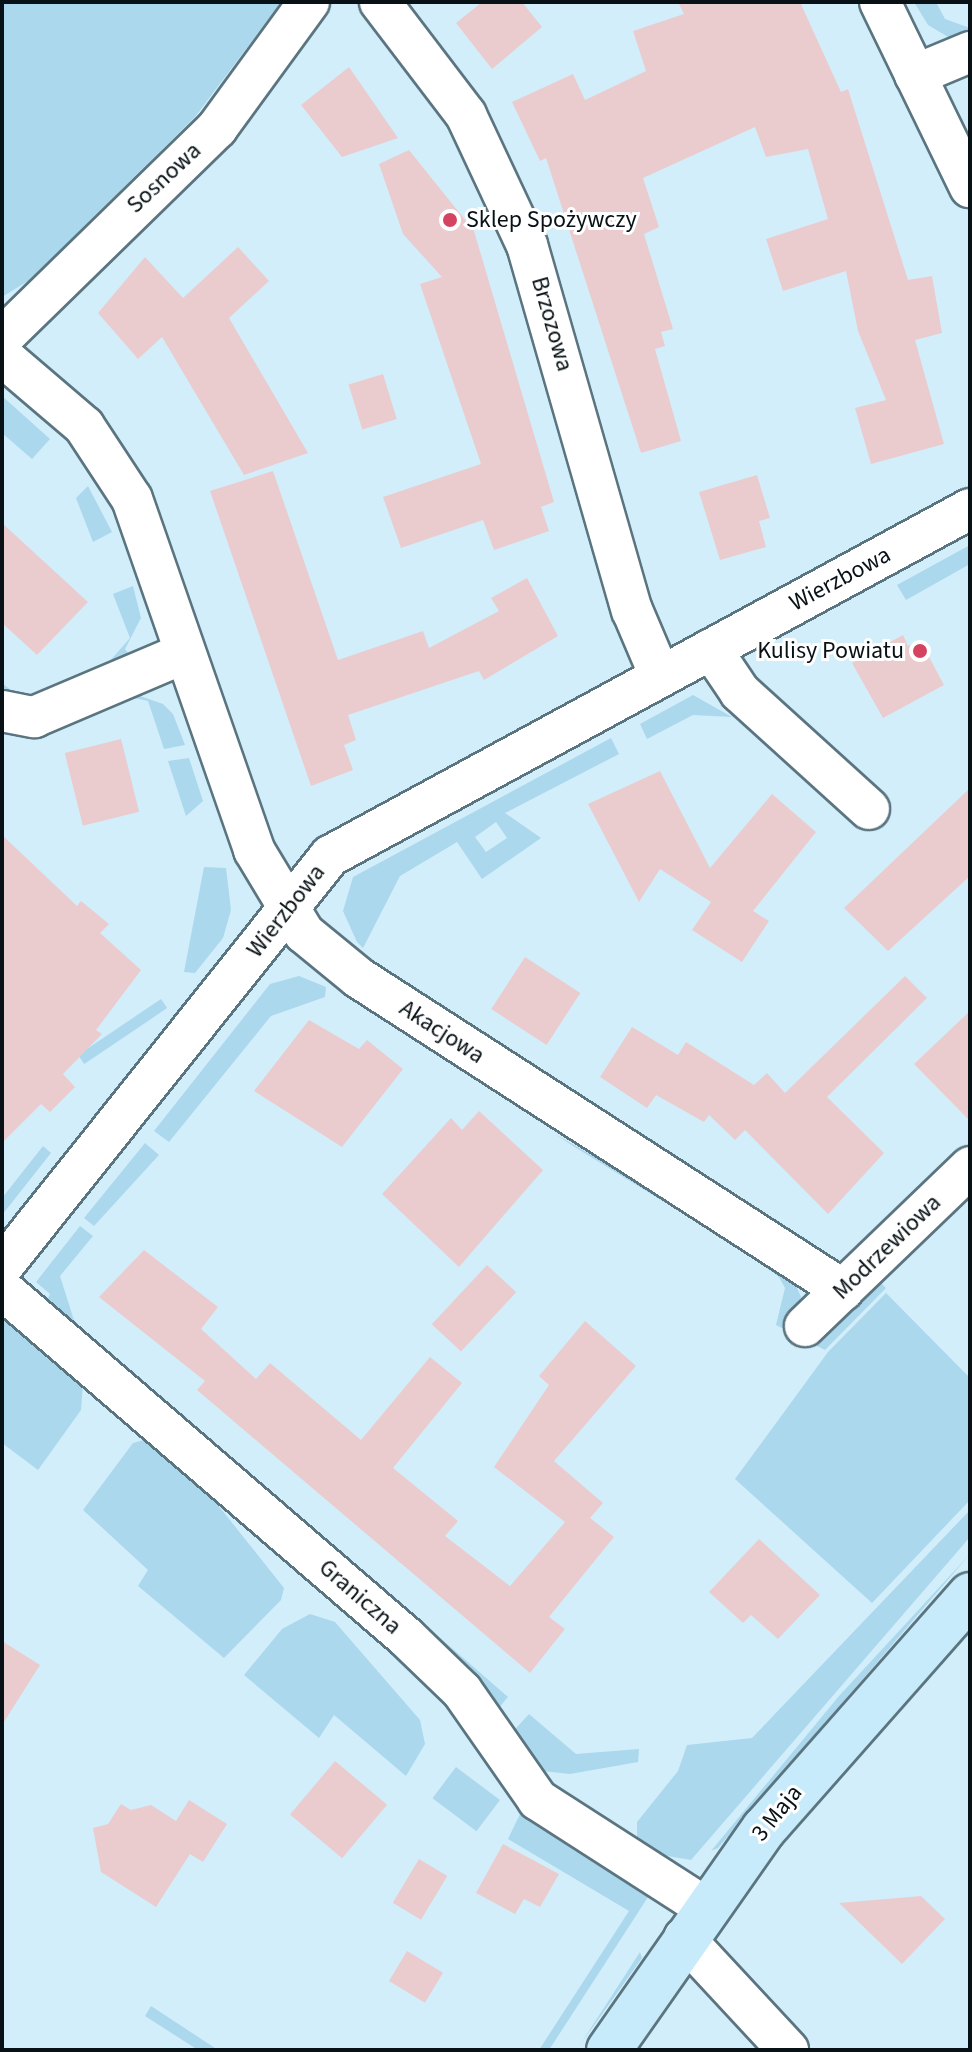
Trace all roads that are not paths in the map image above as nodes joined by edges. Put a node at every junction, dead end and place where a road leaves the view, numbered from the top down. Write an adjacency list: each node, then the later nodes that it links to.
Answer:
1 (309, 2): 7 (street, Sosnowa)
2 (380, 2): 12 (street, Brzozowa)
3 (880, 2): 5 (street)
4 (970, 52): 5 (street)
5 (915, 75): 6 (street)
6 (970, 187)
7 (2, 338)
8 (2, 356): 11 (street, Akacjowa)
9 (970, 509): 10 (street, Wierzbowa)
10 (711, 649): 12 (street, Wierzbowa); 14 (street)
11 (185, 653): 13 (street); 15 (street, Akacjowa)
12 (660, 676): 15 (street, Wierzbowa)
13 (2, 711)
14 (869, 809)
15 (286, 908): 17 (street, Wierzbowa); 19 (street, Akacjowa)
16 (970, 1167): 19 (street, Modrzewiowa)
17 (2, 1267)
18 (2, 1289): 22 (street, Graniczna)
19 (843, 1290): 20 (street, Modrzewiowa)
20 (805, 1326)
21 (970, 1595): 22 (main road, 3 Maja)
22 (695, 1923): 23 (main road, 3 Maja); 24 (street, Graniczna)
23 (609, 2050)
24 (788, 2050)

